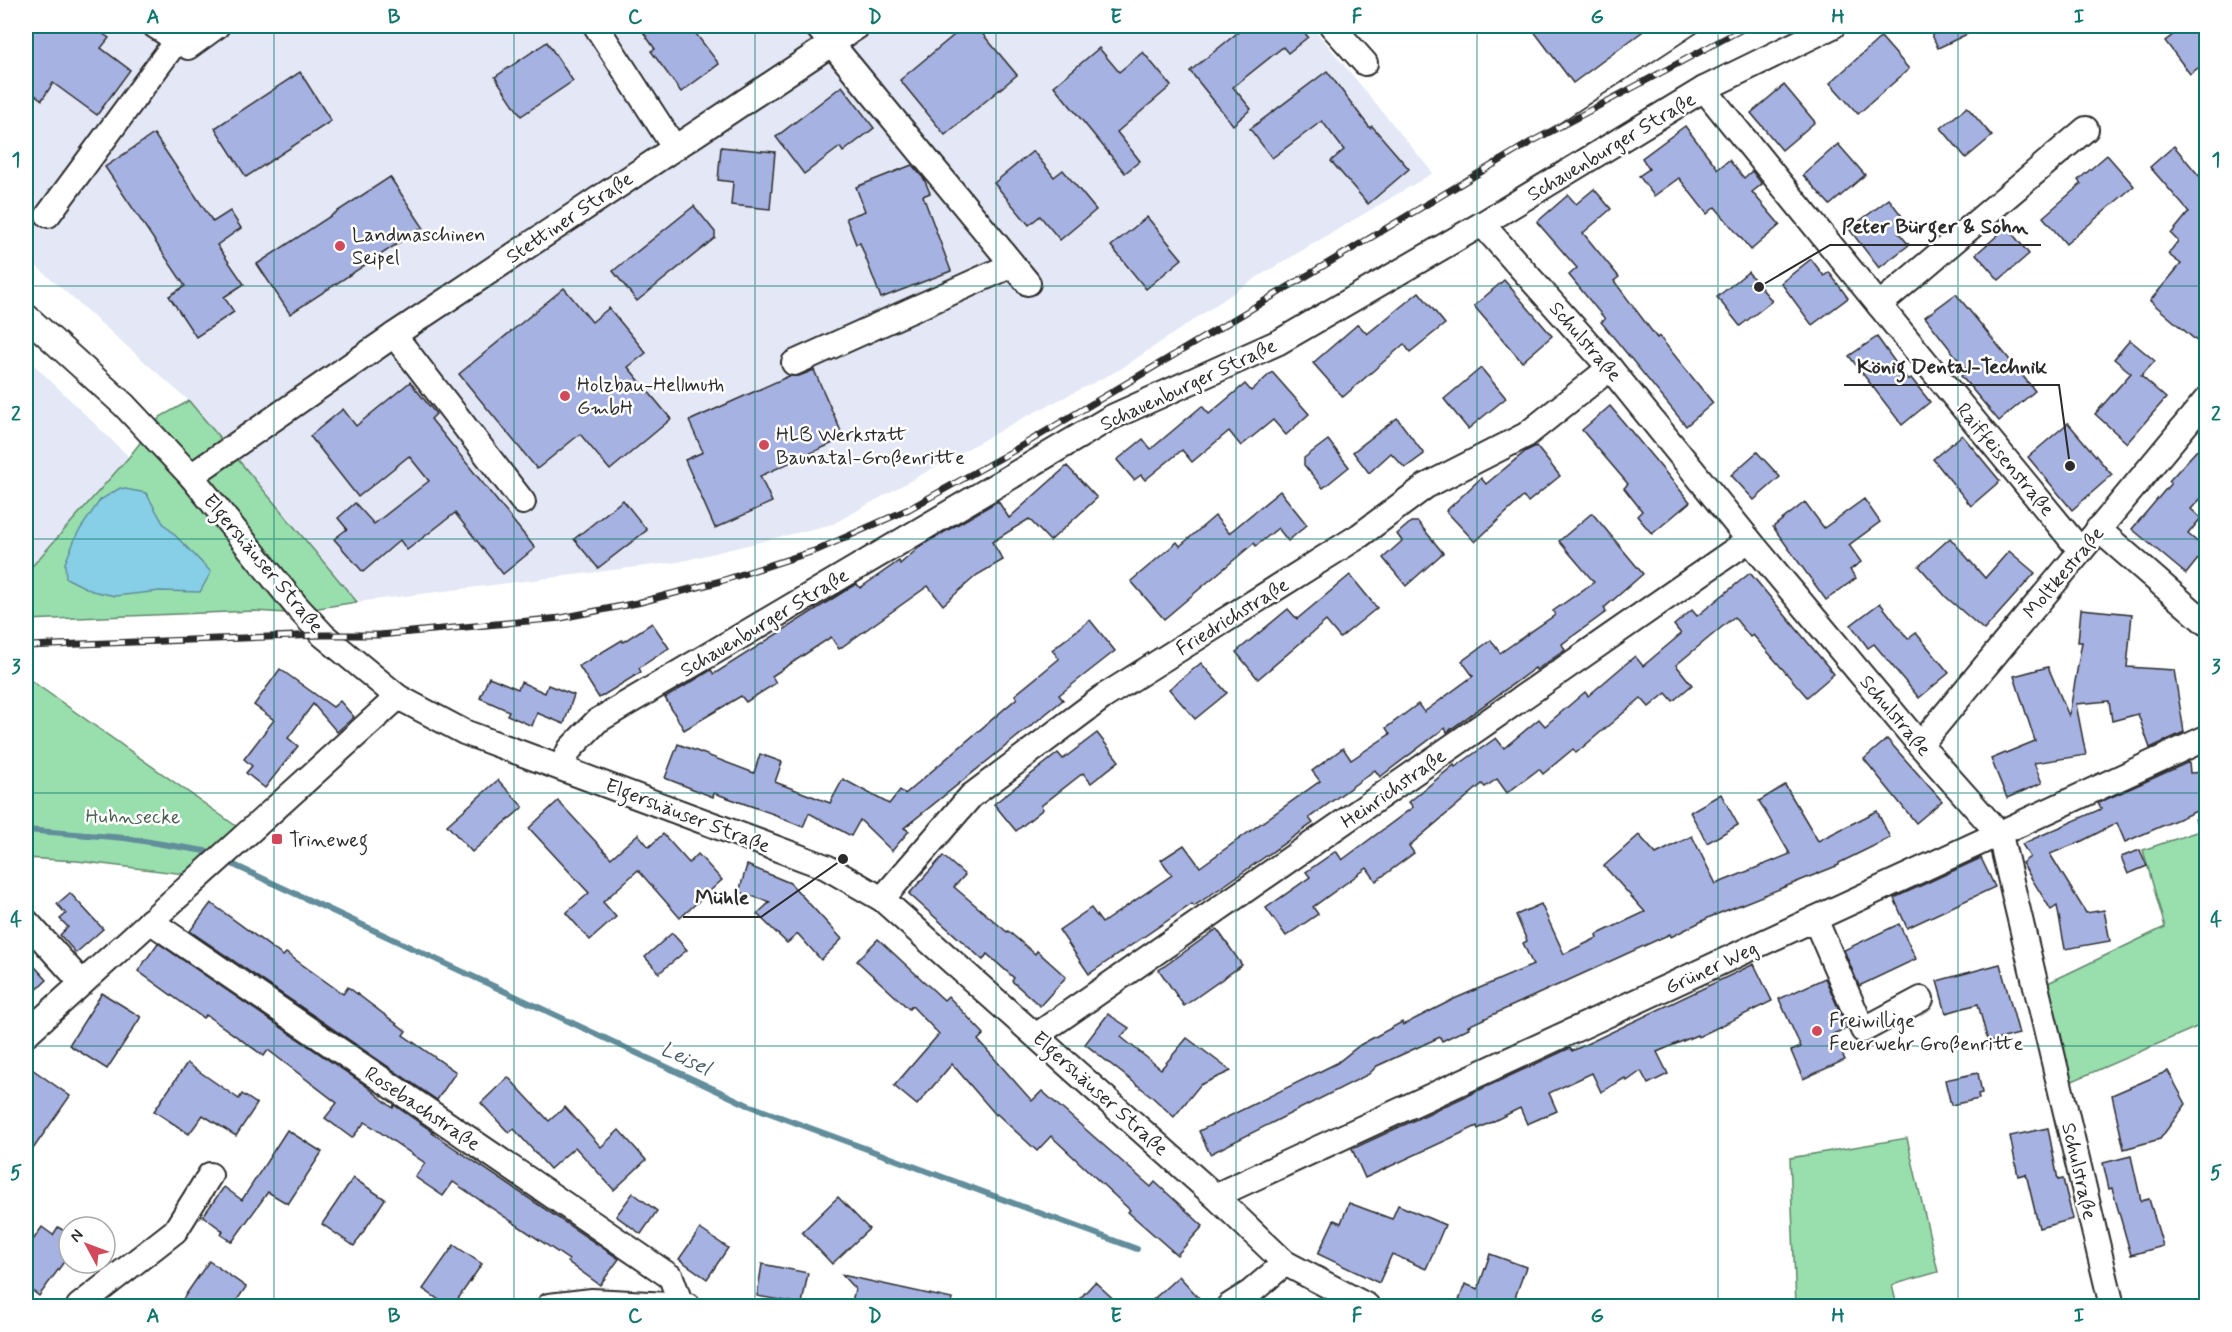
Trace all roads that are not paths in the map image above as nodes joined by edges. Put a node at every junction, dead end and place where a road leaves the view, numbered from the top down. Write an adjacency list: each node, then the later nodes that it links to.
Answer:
1 (155, 26): 8 (street)
2 (218, 26): 8 (street)
3 (596, 26): 12 (street)
4 (858, 26): 7 (street, Stettiner Straße)
5 (1332, 26): 9 (street)
6 (1833, 26): 10 (street, Schauenburger Straße)
7 (824, 35): 12 (street, Stettiner Straße); 15 (street)
8 (177, 40): 13 (street)
9 (1365, 63)
10 (1704, 89): 14 (street, Schauenburger Straße); 17 (street, Raiffeisenstraße)
11 (2086, 129): 17 (street)
12 (674, 147): 19 (street, Stettiner Straße)
13 (48, 216)
14 (1482, 224): 21 (street, Schulstraße); 32 (street, Schauenburger Straße)
15 (1012, 265): 16 (street); 20 (street)
16 (1028, 283)
17 (1879, 305): 27 (street, Raiffeisenstraße)
18 (26, 316): 23 (street, Elgershäuser Straße)
19 (393, 335): 23 (street, Stettiner Straße); 24 (street)
20 (794, 363)
21 (1610, 368): 26 (street, Schulstraße); 34 (street, Friedrichstraße)
22 (2206, 400): 25 (street, Moltkestraße)
23 (191, 476): 29 (street, Elgershäuser Straße)
24 (523, 502)
25 (2098, 529): 27 (street, Moltkestraße); 28 (street)
26 (1749, 540): 31 (street, Schulstraße); 41 (street, Heinrichstraße)
27 (2080, 550): 31 (street, Moltkestraße)
28 (2206, 623)
29 (398, 697): 32 (street, Elgershäuser Straße); 37 (street)
30 (2206, 738): 33 (street, Grüner Weg)
31 (1920, 745): 33 (street, Schulstraße)
32 (561, 767): 34 (street, Elgershäuser Straße)
33 (2000, 835): 35 (street, Grüner Weg); 50 (street, Schulstraße)
34 (882, 899): 41 (street, Elgershäuser Straße)
35 (1815, 919): 39 (street); 43 (street, Grüner Weg)
36 (26, 921): 38 (street)
37 (150, 921): 38 (street); 47 (street, Rosebachstraße)
38 (82, 983): 40 (street)
39 (1921, 999)
40 (26, 1034)
41 (1037, 1035): 43 (street, Elgershäuser Straße)
42 (210, 1175): 45 (street)
43 (1215, 1196): 44 (street, Elgershäuser Straße)
44 (1285, 1263): 48 (street); 49 (street, Elgershäuser Straße)
45 (79, 1306)
46 (549, 1306): 47 (street)
47 (684, 1306)
48 (1229, 1306)
49 (1367, 1306)
50 (2112, 1306)

